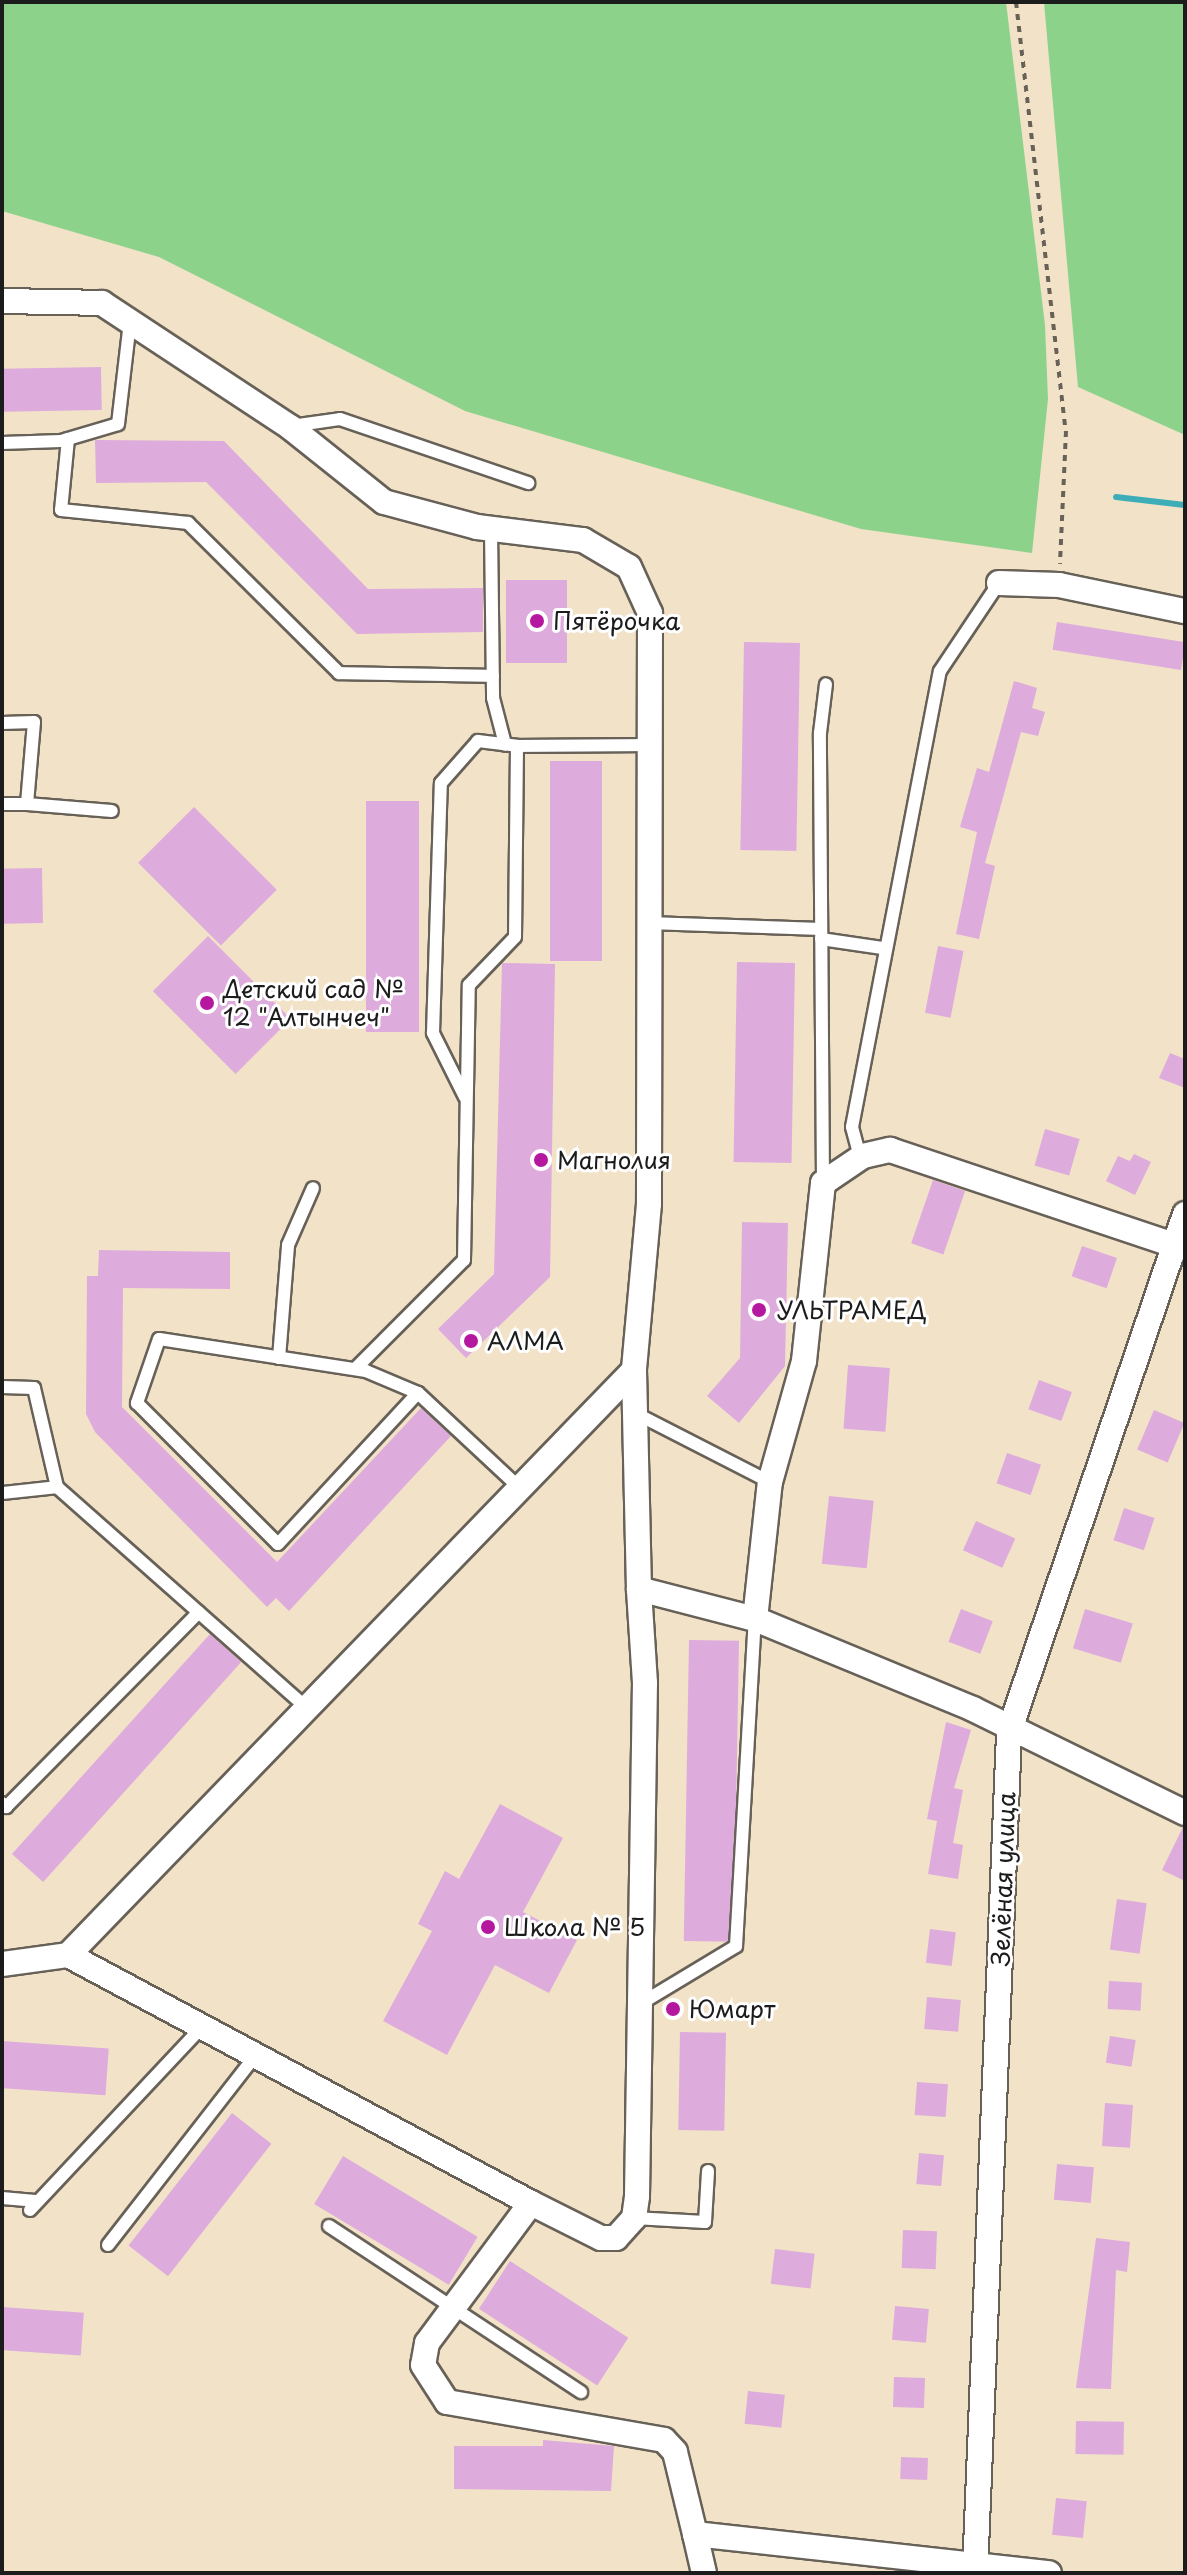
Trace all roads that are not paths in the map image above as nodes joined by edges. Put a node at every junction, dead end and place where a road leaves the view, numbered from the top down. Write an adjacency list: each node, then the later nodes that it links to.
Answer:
1 (2, 301): 2 (street)
2 (130, 322): 3 (street); 4 (lane)
3 (290, 427): 6 (lane); 7 (street)
4 (68, 439): 5 (lane); 10 (lane)
5 (2, 443)
6 (528, 483)
7 (491, 529): 10 (lane); 14 (street)
8 (999, 583): 9 (street); 20 (lane)
9 (1185, 611)
10 (493, 676): 13 (lane)
11 (826, 684): 19 (lane)
12 (2, 723): 16 (lane)
13 (511, 745): 14 (lane); 21 (lane); 21 (lane)
14 (650, 745): 18 (street)
15 (2, 804): 16 (lane)
16 (27, 804): 17 (lane)
17 (112, 811)
18 (649, 923): 19 (lane); 29 (street)
19 (821, 934): 20 (lane); 23 (lane)
20 (882, 948): 22 (lane)
21 (467, 1100): 28 (lane)
22 (860, 1157): 23 (street); 26 (street)
23 (823, 1183): 33 (street)
24 (313, 1188): 27 (lane)
25 (1185, 1214): 26 (street, Зелёная улица)
26 (1178, 1246): 41 (street, Зелёная улица)
27 (279, 1358): 28 (lane); 31 (lane)
28 (355, 1369): 31 (lane)
29 (634, 1370): 32 (street); 35 (street)
30 (2, 1387): 34 (lane)
31 (418, 1393): 35 (lane)
32 (635, 1413): 33 (lane); 37 (street)
33 (770, 1482): 39 (street)
34 (57, 1487): 36 (lane); 38 (lane)
35 (520, 1488): 40 (street)
36 (2, 1493)
37 (639, 1589): 39 (street); 46 (street)
38 (199, 1612): 40 (lane); 42 (lane)
39 (755, 1619): 41 (street); 46 (lane)
40 (307, 1708): 44 (street)
41 (1009, 1732): 43 (street); 58 (street, Зелёная улица)
42 (2, 1803)
43 (1185, 1813)
44 (68, 1955): 45 (street); 47 (street)
45 (2, 1964)
46 (640, 2004): 52 (street)
47 (202, 2027): 48 (street); 50 (lane)
48 (255, 2056): 51 (street); 54 (lane)
49 (708, 2171): 52 (lane)
50 (2, 2198)
51 (531, 2203): 52 (street); 55 (street)
52 (634, 2218)
53 (329, 2226): 55 (lane)
54 (108, 2245)
55 (453, 2308): 56 (lane); 57 (street)
56 (581, 2392)
57 (695, 2534): 58 (street); 59 (street)
58 (975, 2569): 60 (street)
59 (704, 2573)
60 (1049, 2573)

